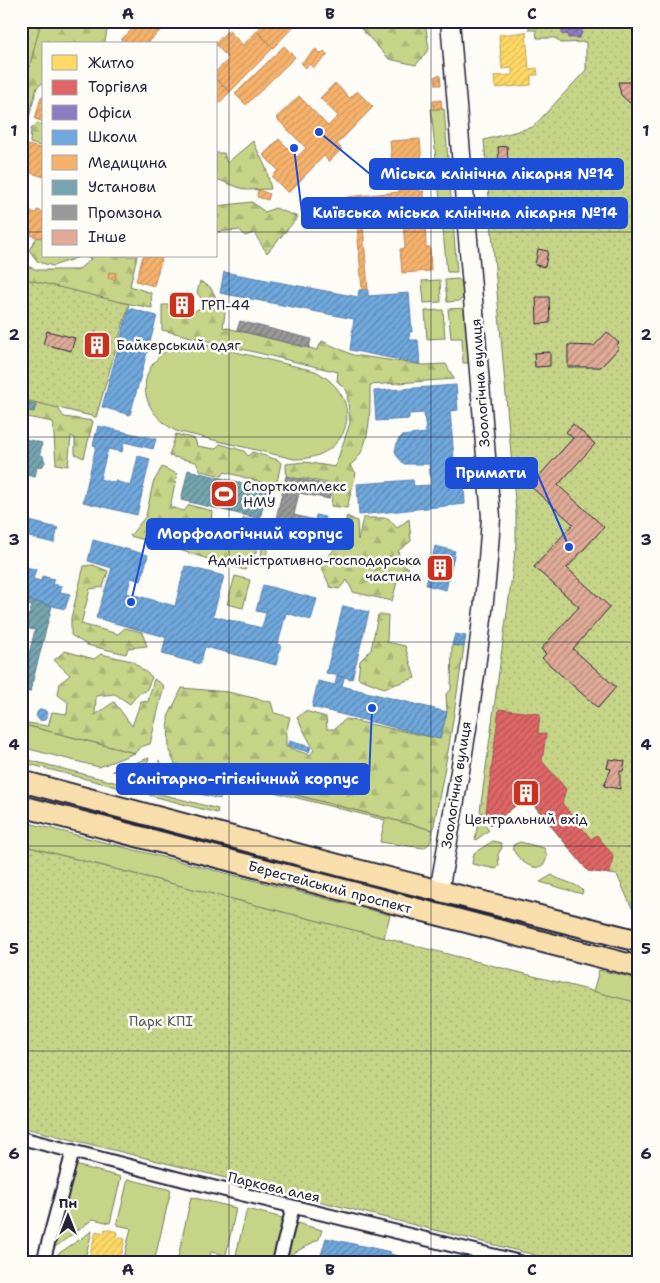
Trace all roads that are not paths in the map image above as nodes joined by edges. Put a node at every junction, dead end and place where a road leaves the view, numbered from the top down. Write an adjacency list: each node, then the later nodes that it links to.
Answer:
1 (450, 21): 4 (street, Зоологічна вулиця)
2 (21, 781): 4 (main road, Берестейський проспект)
3 (21, 806): 6 (main road, Берестейський проспект)
4 (439, 891): 5 (main road, Берестейський проспект)
5 (639, 941)
6 (639, 967)
7 (21, 1138): 8 (street, Паркова алея)
8 (73, 1151): 9 (street, Паркова алея); 10 (street)
9 (293, 1207): 11 (street); 12 (street, Паркова алея)
10 (43, 1262)
11 (279, 1262)
12 (520, 1262)

